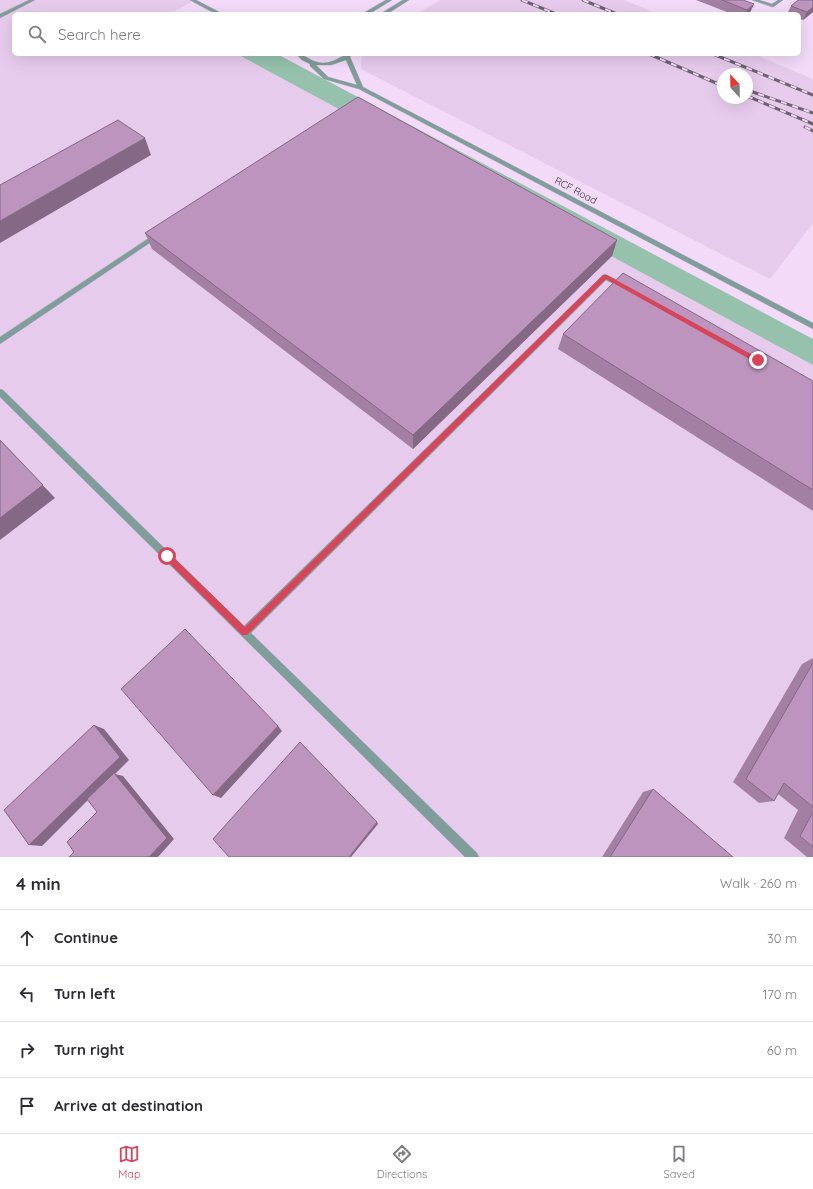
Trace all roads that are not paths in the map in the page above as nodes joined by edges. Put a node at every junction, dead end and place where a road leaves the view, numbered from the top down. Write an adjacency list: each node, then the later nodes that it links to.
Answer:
1 (33, 0): 11 (street)
2 (192, 0): 8 (street)
3 (390, 0): 7 (street); 9 (street)
4 (407, 0): 7 (street)
5 (754, 0): 6 (street)
6 (781, 0)
7 (400, 4): 10 (street)
8 (216, 12)
9 (369, 12)
10 (386, 12)
11 (0, 16)
12 (301, 56): 15 (street, RCF Road)
13 (346, 56): 15 (street)
14 (348, 56): 16 (street)
15 (312, 65): 16 (street, RCF Road)
16 (361, 88): 19 (street, RCF Road)
17 (166, 230): 20 (street)
18 (633, 292): 22 (street)
19 (813, 326)
20 (0, 341)
21 (0, 392): 22 (street)
22 (245, 632): 23 (street)
23 (473, 857)

